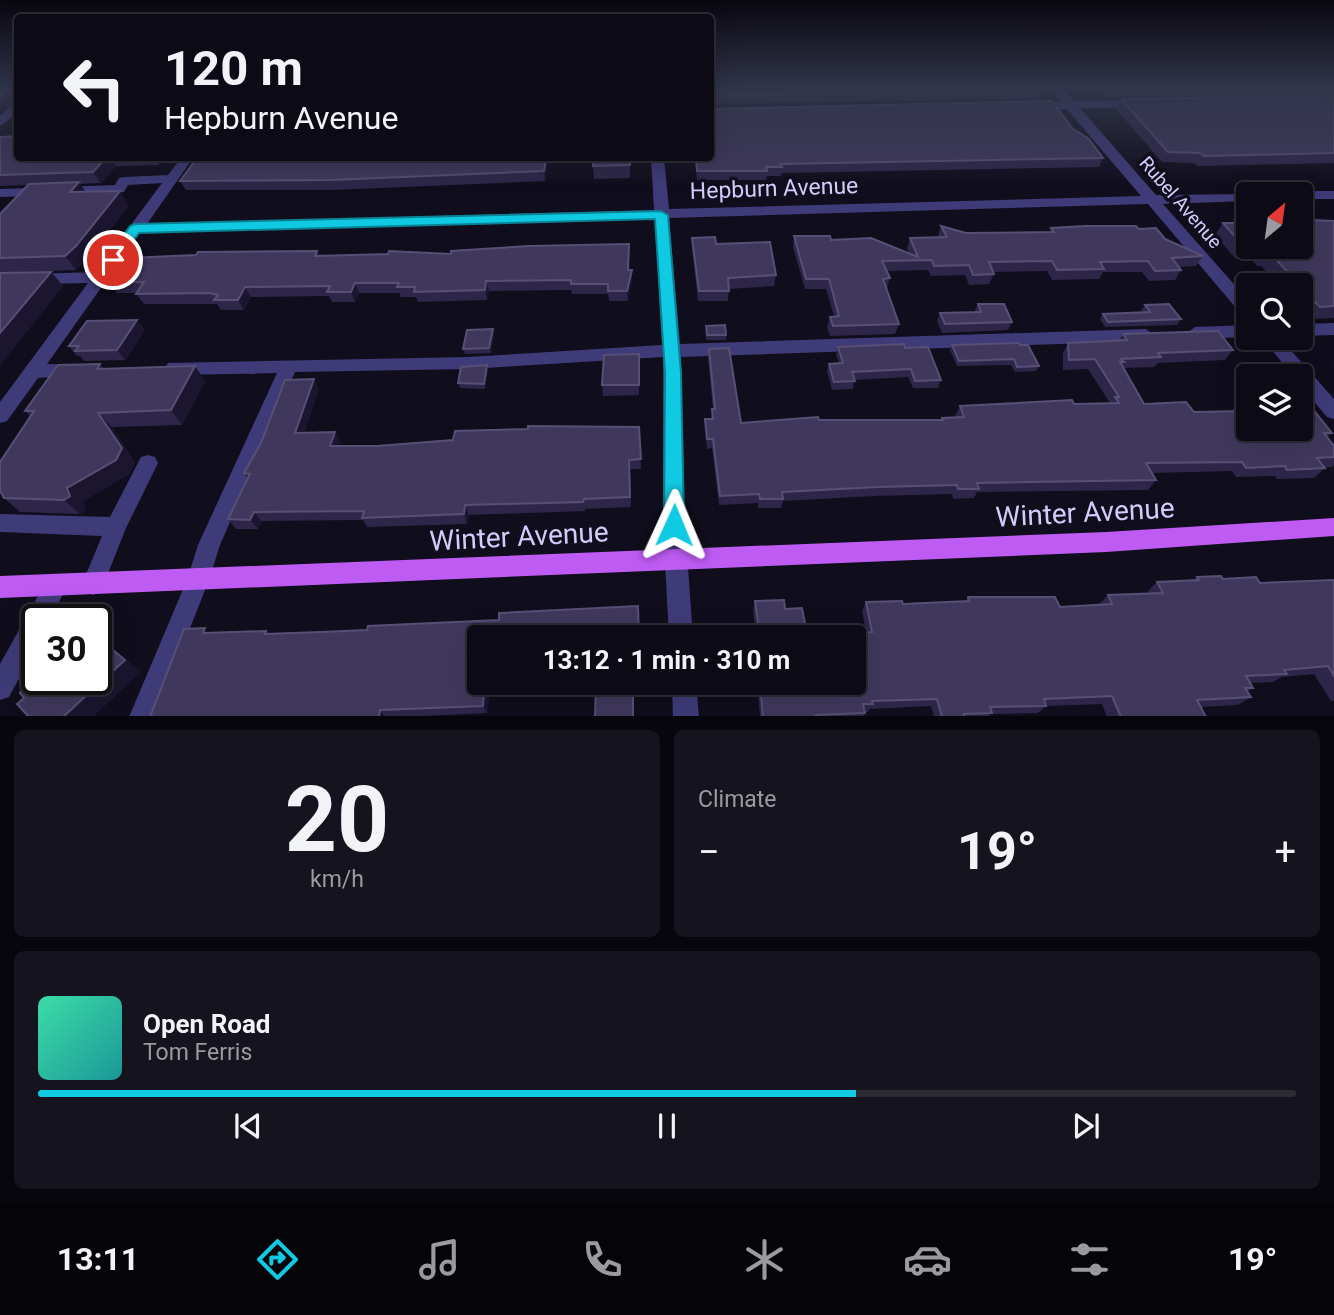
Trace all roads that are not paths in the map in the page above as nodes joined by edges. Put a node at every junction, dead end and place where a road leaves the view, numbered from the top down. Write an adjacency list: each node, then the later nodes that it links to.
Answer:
1 (1083, 120): 9 (street, Rubel Avenue)
2 (185, 161): 4 (street)
3 (658, 161): 10 (street)
4 (171, 179): 5 (street); 11 (street)
5 (0, 193)
6 (1313, 195): 7 (street)
7 (1334, 195)
8 (1236, 197): 9 (street, Hepburn Avenue)
9 (1152, 200): 10 (street, Hepburn Avenue); 14 (street, Rubel Avenue)
10 (661, 215): 11 (street, Hepburn Avenue); 18 (street)
11 (135, 229): 12 (street)
12 (100, 278): 13 (street); 23 (street)
13 (0, 280)
14 (1236, 298)
15 (1334, 329): 16 (street)
16 (1313, 330)
17 (1236, 331): 18 (street)
18 (671, 350): 20 (street); 30 (street)
19 (1280, 350): 24 (street)
20 (289, 366): 21 (street); 31 (street)
21 (151, 369)
22 (96, 370): 23 (street)
23 (34, 371): 25 (street)
24 (1334, 412)
25 (0, 416)
26 (148, 463): 28 (street)
27 (0, 523): 28 (street)
28 (116, 527): 32 (street)
29 (1334, 527): 30 (main road, Winter Avenue)
30 (677, 558): 31 (main road, Winter Avenue); 36 (street)
31 (198, 580): 32 (main road, Winter Avenue); 40 (street)
32 (93, 584): 33 (main road, Winter Avenue)
33 (56, 586): 34 (main road, Winter Avenue); 35 (street)
34 (0, 587)
35 (46, 604)
36 (680, 625)
37 (21, 649): 38 (street)
38 (0, 688)
39 (685, 695): 41 (street)
40 (142, 716)
41 (686, 716)

